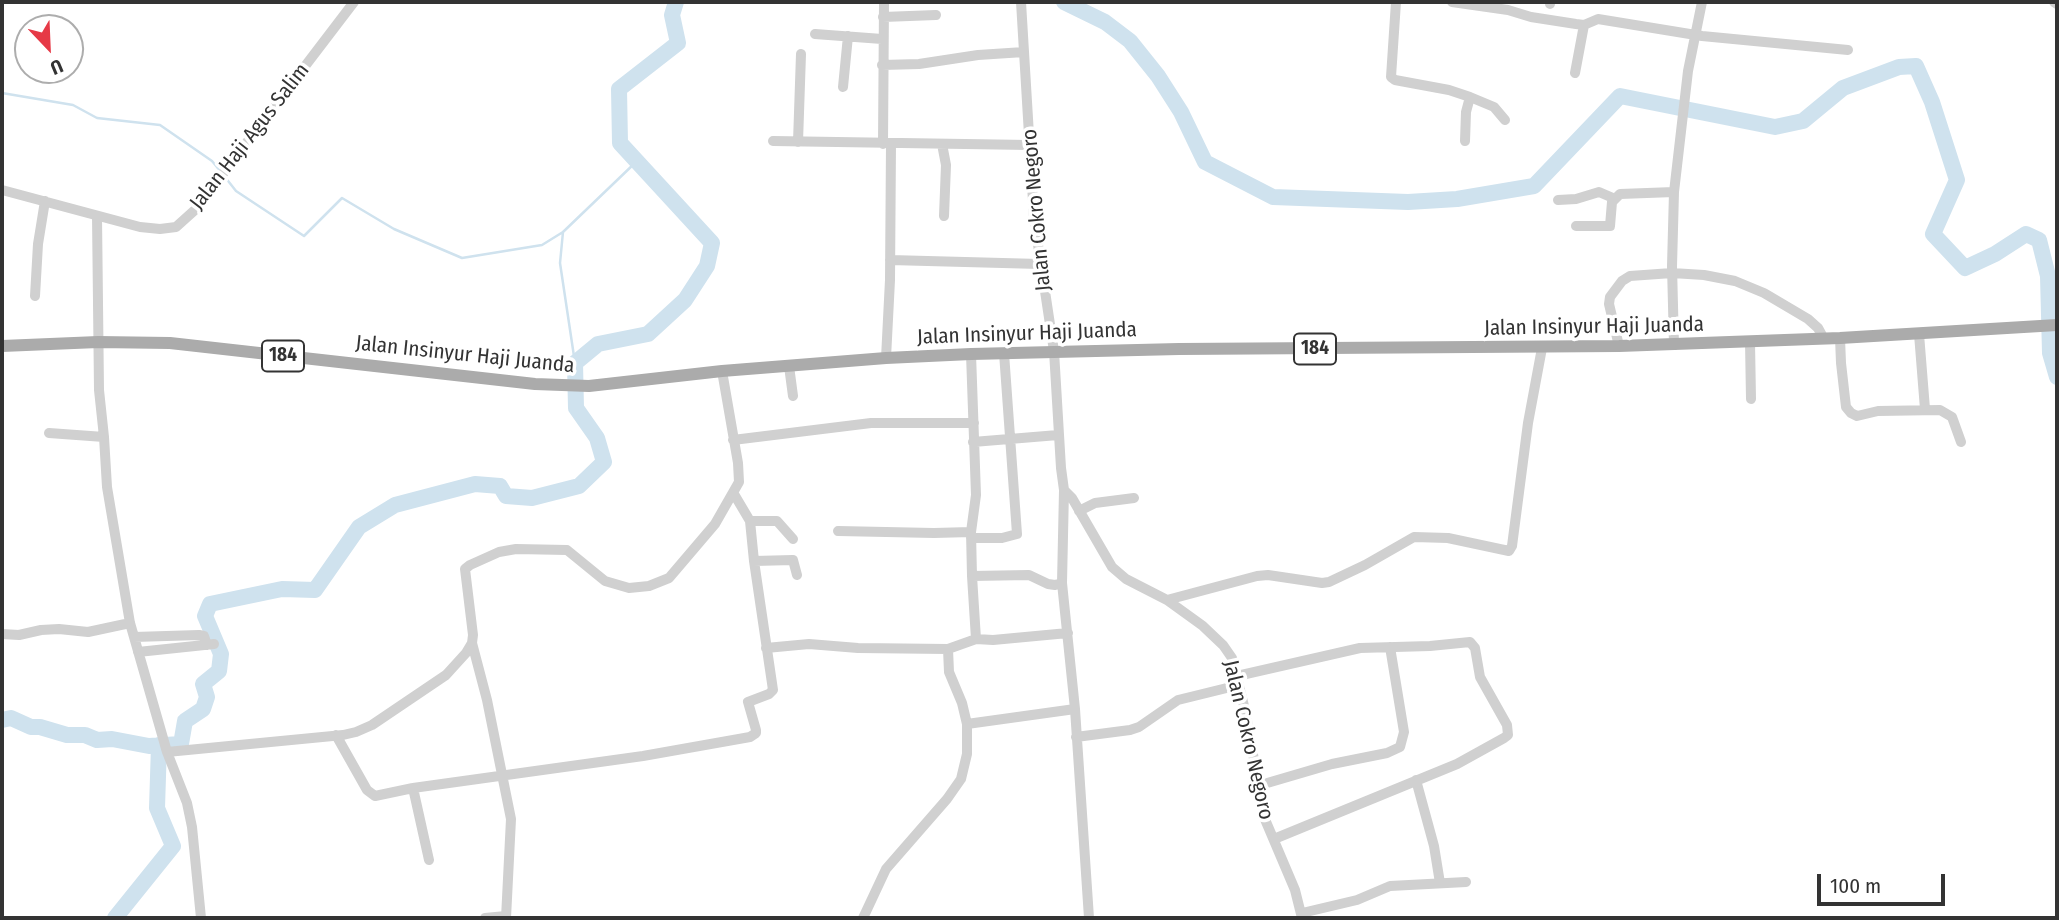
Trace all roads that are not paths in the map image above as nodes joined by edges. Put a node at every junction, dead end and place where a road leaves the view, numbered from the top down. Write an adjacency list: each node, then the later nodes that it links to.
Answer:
1 (354, 2): 33 (street, Jalan Haji Agus Salim)
2 (884, 2): 8 (street)
3 (1021, 2): 15 (street, Jalan Cokro Negoro)
4 (1396, 2): 20 (street)
5 (1452, 2): 9 (street)
6 (1702, 2): 11 (street)
7 (936, 15): 8 (street)
8 (883, 17): 13 (street)
9 (1584, 25): 11 (street); 18 (street)
10 (815, 34): 12 (street)
11 (1695, 35): 14 (street); 29 (street)
12 (848, 36): 13 (street); 19 (street)
13 (882, 38): 17 (street)
14 (1848, 50)
15 (1024, 52): 17 (street); 27 (street, Jalan Cokro Negoro)
16 (801, 54): 24 (street)
17 (882, 65): 25 (street)
18 (1575, 73)
19 (843, 87)
20 (1470, 97): 21 (street); 23 (street)
21 (1505, 120)
22 (773, 141): 24 (street)
23 (1465, 141)
24 (798, 142): 25 (street)
25 (887, 144): 26 (street); 36 (street)
26 (942, 144): 27 (street); 34 (street)
27 (1029, 145): 37 (street, Jalan Cokro Negoro)
28 (2, 190): 32 (street, Jalan Haji Agus Salim)
29 (1674, 192): 30 (street); 38 (street)
30 (1614, 198): 31 (street); 35 (street)
31 (1558, 200)
32 (45, 201): 33 (street, Jalan Haji Agus Salim); 39 (street)
33 (97, 216): 44 (street)
34 (944, 216)
35 (1576, 226)
36 (890, 260): 37 (street); 53 (street)
37 (1040, 264): 50 (street, Jalan Cokro Negoro)
38 (1672, 273): 43 (street); 46 (street); 48 (street)
39 (35, 296)
40 (2057, 325): 41 (main road, Jalan Insinyur Haji Juanda / 184)
41 (1919, 334): 42 (main road, Jalan Insinyur Haji Juanda / 184); 58 (street)
42 (1840, 338): 43 (main road, Jalan Insinyur Haji Juanda / 184); 58 (street)
43 (1824, 339): 45 (main road, Jalan Insinyur Haji Juanda / 184)
44 (98, 342): 47 (main road, Jalan Insinyur Haji Juanda / 184); 55 (main road, Jalan Insinyur Haji Juanda / 184); 62 (street)
45 (1750, 342): 46 (main road, Jalan Insinyur Haji Juanda / 184); 57 (street)
46 (1674, 345): 48 (main road, Jalan Insinyur Haji Juanda / 184)
47 (2, 346)
48 (1619, 346): 49 (main road, Jalan Insinyur Haji Juanda / 184)
49 (1542, 348): 50 (main road, Jalan Insinyur Haji Juanda / 184); 79 (street)
50 (1054, 351): 51 (main road, Jalan Insinyur Haji Juanda / 184); 61 (street, Jalan Cokro Negoro)
51 (1004, 353): 52 (main road, Jalan Insinyur Haji Juanda / 184); 63 (street)
52 (971, 354): 53 (main road, Jalan Insinyur Haji Juanda / 184); 59 (street)
53 (886, 358): 54 (main road, Jalan Insinyur Haji Juanda / 184)
54 (789, 366): 55 (main road, Jalan Insinyur Haji Juanda / 184); 56 (street)
55 (722, 372): 64 (street)
56 (793, 396)
57 (1752, 399)
58 (1925, 410): 66 (street)
59 (974, 423): 64 (street); 65 (street)
60 (49, 433): 62 (street)
61 (1058, 435): 63 (street); 67 (street, Jalan Cokro Negoro)
62 (104, 437): 80 (street)
63 (1010, 437): 65 (street); 73 (street)
64 (733, 440): 68 (street)
65 (973, 442): 73 (street)
66 (1961, 442)
67 (1064, 490): 70 (street, Jalan Cokro Negoro); 78 (street)
68 (734, 494): 71 (street); 85 (street)
69 (1134, 498): 70 (street)
70 (1079, 511): 79 (street, Jalan Cokro Negoro)
71 (750, 520): 74 (street); 75 (street)
72 (838, 531): 73 (street)
73 (971, 535): 77 (street)
74 (793, 539)
75 (754, 561): 76 (street); 87 (street)
76 (797, 575)
77 (972, 576): 78 (street); 84 (street)
78 (1062, 583): 81 (street)
79 (1167, 600): 90 (street, Jalan Cokro Negoro)
80 (130, 623): 82 (street); 83 (street)
81 (1068, 633): 84 (street); 91 (street)
82 (2, 634)
83 (134, 637): 89 (street); 89 (street)
84 (976, 639): 88 (street)
85 (472, 643): 93 (street); 96 (street)
86 (1390, 647): 90 (street); 97 (street); 98 (street)
87 (766, 648): 88 (street); 96 (street)
88 (948, 649): 92 (street)
89 (138, 652): 95 (street)
90 (1238, 681): 94 (street); 98 (street, Jalan Cokro Negoro)
91 (1075, 709): 92 (street); 94 (street)
92 (967, 724): 108 (street)
93 (336, 735): 95 (street); 99 (street)
94 (1076, 737): 109 (street)
95 (166, 746): 106 (street)
96 (503, 775): 99 (street); 105 (street)
97 (1416, 780): 100 (street); 103 (street)
98 (1257, 786): 100 (street, Jalan Cokro Negoro)
99 (413, 788): 101 (street)
100 (1274, 839): 104 (street, Jalan Cokro Negoro)
101 (429, 860)
102 (1466, 882): 103 (street)
103 (1440, 883): 104 (street)
104 (1302, 916)
105 (506, 917): 107 (street)
106 (201, 918)
107 (485, 918)
108 (863, 918)
109 (1089, 918)

